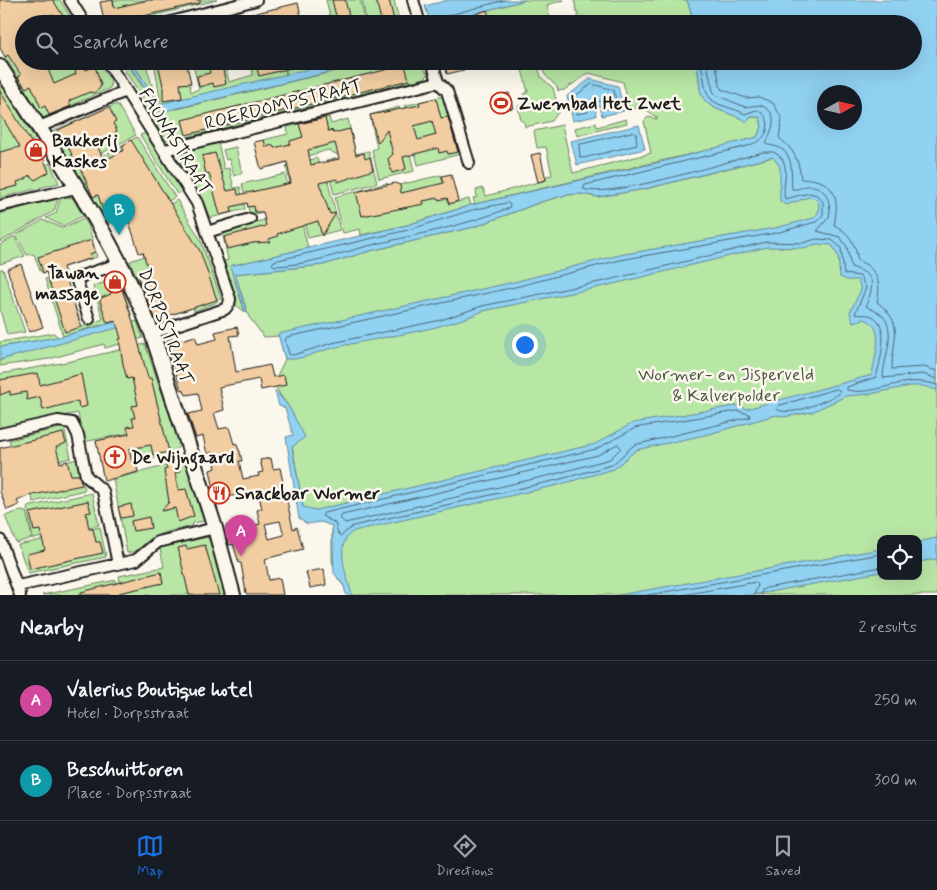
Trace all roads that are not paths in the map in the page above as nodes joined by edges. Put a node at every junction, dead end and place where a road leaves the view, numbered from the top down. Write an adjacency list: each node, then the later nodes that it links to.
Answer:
1 (70, 0): 4 (street)
2 (256, 0): 5 (street)
3 (413, 0): 6 (street)
4 (79, 15)
5 (198, 15)
6 (417, 15)
7 (0, 67): 12 (street, DORPSSTRAAT)
8 (113, 70): 11 (street, FAUNASTRAAT)
9 (435, 70): 10 (street)
10 (438, 82): 13 (street, ROERDOMPSTRAAT); 14 (street)
11 (126, 92): 12 (street); 13 (street, FAUNASTRAAT)
12 (39, 127): 15 (street, DORPSSTRAAT)
13 (165, 150): 18 (street, FAUNASTRAAT)
14 (469, 163)
15 (76, 188): 16 (street); 19 (street, DORPSSTRAAT)
16 (0, 206)
17 (250, 219): 18 (street)
18 (207, 232): 21 (street, FAUNASTRAAT)
19 (121, 263): 20 (street); 21 (street, DORPSSTRAAT)
20 (89, 319)
21 (152, 333): 23 (street, DORPSSTRAAT)
22 (0, 434): 25 (street)
23 (215, 528): 25 (street); 27 (street, DORPSSTRAAT)
24 (0, 540): 26 (street)
25 (118, 564): 26 (street)
26 (19, 591)
27 (234, 595)

